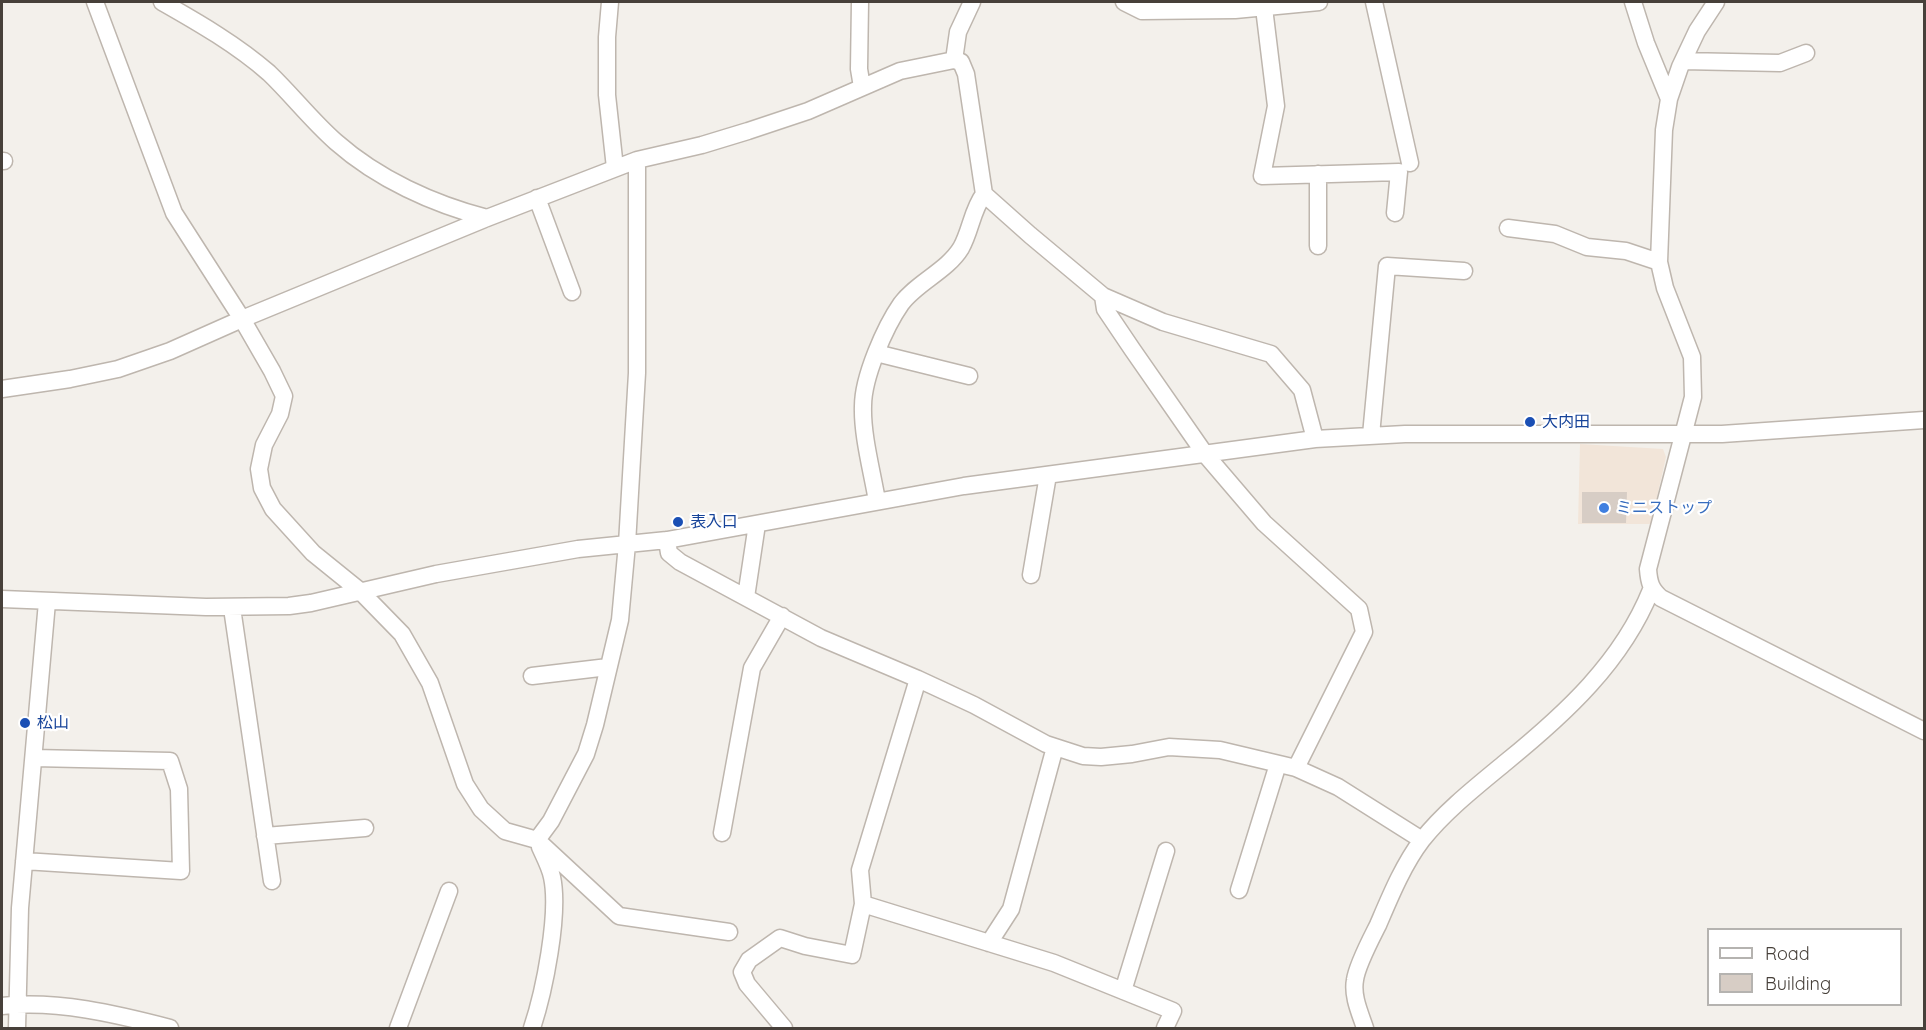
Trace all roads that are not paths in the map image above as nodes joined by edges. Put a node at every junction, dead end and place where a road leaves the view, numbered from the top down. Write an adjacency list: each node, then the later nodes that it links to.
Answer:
1 (95, 2): 31 (street)
2 (162, 2): 24 (street)
3 (610, 2): 19 (street)
4 (860, 2): 15 (street)
5 (972, 2): 13 (street)
6 (1124, 2): 11 (street)
7 (1319, 2): 11 (street)
8 (1374, 2): 18 (street)
9 (1633, 2): 16 (street)
10 (1716, 2): 14 (street)
11 (1264, 8): 20 (street)
12 (1806, 53): 14 (street)
13 (954, 60): 15 (street); 21 (street)
14 (1683, 61): 16 (street)
15 (862, 87): 17 (street)
16 (1669, 99): 27 (street)
17 (637, 160): 19 (street); 44 (street)
18 (1410, 164)
19 (615, 168): 22 (street)
20 (1318, 174): 23 (street); 26 (street)
21 (984, 194): 30 (street); 32 (street)
22 (537, 198): 24 (street); 29 (street)
23 (1395, 213)
24 (487, 218): 31 (street)
25 (1508, 228): 27 (street)
26 (1318, 246)
27 (1659, 262): 37 (street)
28 (1464, 271): 36 (street)
29 (572, 292)
30 (1103, 296): 38 (street); 39 (street)
31 (242, 319): 34 (street); 47 (street)
32 (876, 353): 33 (street); 41 (street)
33 (969, 376)
34 (2, 389)
35 (1924, 420): 37 (street)
36 (1371, 435): 37 (street); 38 (street)
37 (1685, 435): 46 (street)
38 (1315, 439): 39 (street)
39 (1205, 454): 40 (street); 60 (street)
40 (1048, 476): 41 (street); 45 (street)
41 (877, 501): 42 (street)
42 (757, 524): 43 (street); 48 (street)
43 (667, 540): 44 (street); 48 (street)
44 (627, 544): 47 (street); 53 (street)
45 (1031, 575)
46 (1652, 590): 56 (street); 65 (street)
47 (360, 591): 51 (street); 64 (street)
48 (746, 597): 52 (street)
49 (2, 599): 50 (street)
50 (47, 602): 51 (street); 58 (street)
51 (232, 608): 63 (street)
52 (782, 616): 55 (street); 62 (street)
53 (608, 667): 54 (street); 64 (street)
54 (532, 676)
55 (918, 679): 57 (street); 71 (street)
56 (1924, 731)
57 (1055, 747): 59 (street); 73 (street)
58 (33, 758): 67 (street); 67 (street)
59 (1278, 764): 60 (street); 69 (street)
60 (1296, 768): 65 (street)
61 (365, 828): 63 (street)
62 (722, 833)
63 (265, 836): 68 (street)
64 (537, 840): 72 (street); 80 (street)
65 (1422, 840): 83 (street)
66 (1166, 851): 74 (street)
67 (24, 861): 75 (street)
68 (272, 881)
69 (1239, 890)
70 (449, 891): 79 (street)
71 (863, 904): 73 (street); 81 (street)
72 (729, 932)
73 (989, 942): 74 (street)
74 (1122, 991): 82 (street)
75 (10, 1005): 76 (street); 77 (street)
76 (151, 1026): 78 (street)
77 (17, 1029)
78 (170, 1029)
79 (398, 1029)
80 (532, 1029)
81 (784, 1029)
82 (1165, 1029)
83 (1365, 1029)

